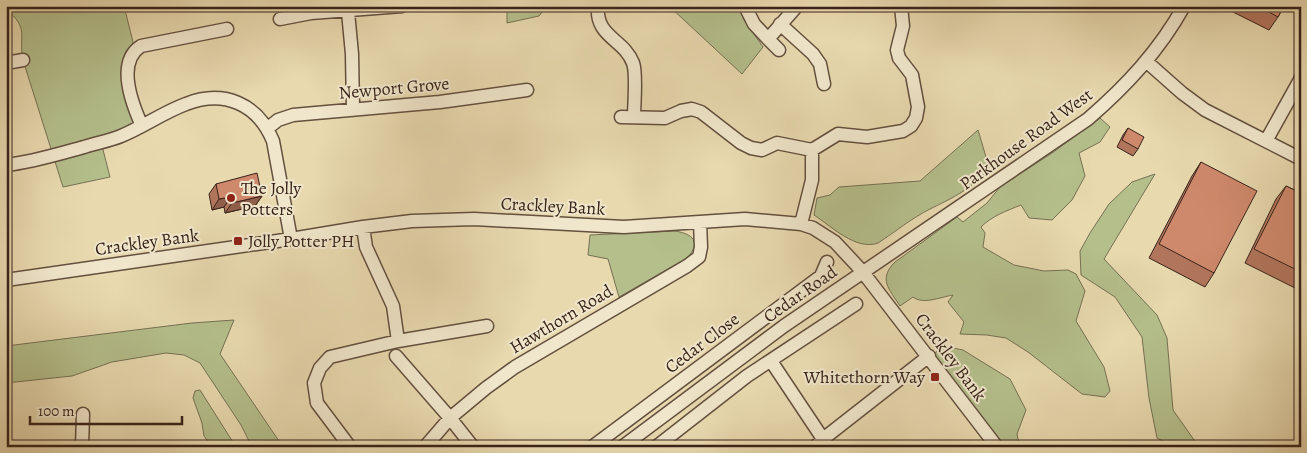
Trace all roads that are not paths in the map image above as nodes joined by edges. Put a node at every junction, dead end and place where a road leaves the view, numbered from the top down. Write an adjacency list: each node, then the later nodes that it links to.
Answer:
1 (402, 6): 7 (street)
2 (598, 6): 23 (street)
3 (745, 6): 11 (street)
4 (797, 6): 9 (street)
5 (901, 6): 23 (street)
6 (1184, 6): 14 (street, Parkhouse Road West)
7 (348, 12): 8 (street); 19 (street)
8 (280, 19)
9 (780, 24): 11 (street); 17 (street)
10 (227, 29): 20 (street)
11 (768, 39): 12 (street)
12 (779, 50)
13 (23, 60): 15 (street)
14 (1146, 62): 22 (street); 31 (street, Parkhouse Road West)
15 (6, 63)
16 (1301, 78): 22 (street)
17 (824, 84)
18 (527, 90): 19 (street, Newport Grove)
19 (353, 109): 21 (street, Newport Grove)
20 (142, 126): 21 (street); 25 (street)
21 (268, 128): 29 (street)
22 (1266, 141): 24 (street)
23 (812, 150): 27 (street)
24 (1301, 159)
25 (6, 165)
26 (700, 222): 27 (street, Crackley Bank); 28 (street, Crackley Bank); 40 (street, Hawthorn Road)
27 (801, 224): 31 (street, Crackley Bank)
28 (363, 227): 29 (street, Crackley Bank); 35 (street)
29 (291, 239): 32 (street, Crackley Bank)
30 (827, 262): 39 (street, Cedar Close)
31 (862, 271): 36 (street, Crackley Bank); 41 (street, Cedar Road)
32 (6, 280)
33 (849, 304): 38 (street)
34 (487, 326): 35 (street)
35 (398, 340): 45 (street)
36 (929, 356): 43 (street); 51 (street, Crackley Bank)
37 (402, 360): 40 (street)
38 (770, 360): 43 (street); 50 (street)
39 (651, 403): 41 (street); 48 (street, Cedar Close)
40 (450, 418): 46 (street, Hawthorn Road); 47 (street)
41 (661, 418): 49 (street, Cedar Road)
42 (86, 419): 44 (street)
43 (819, 443)
44 (82, 447)
45 (350, 447)
46 (425, 447)
47 (473, 447)
48 (592, 447)
49 (622, 447)
50 (656, 447)
51 (997, 447)

